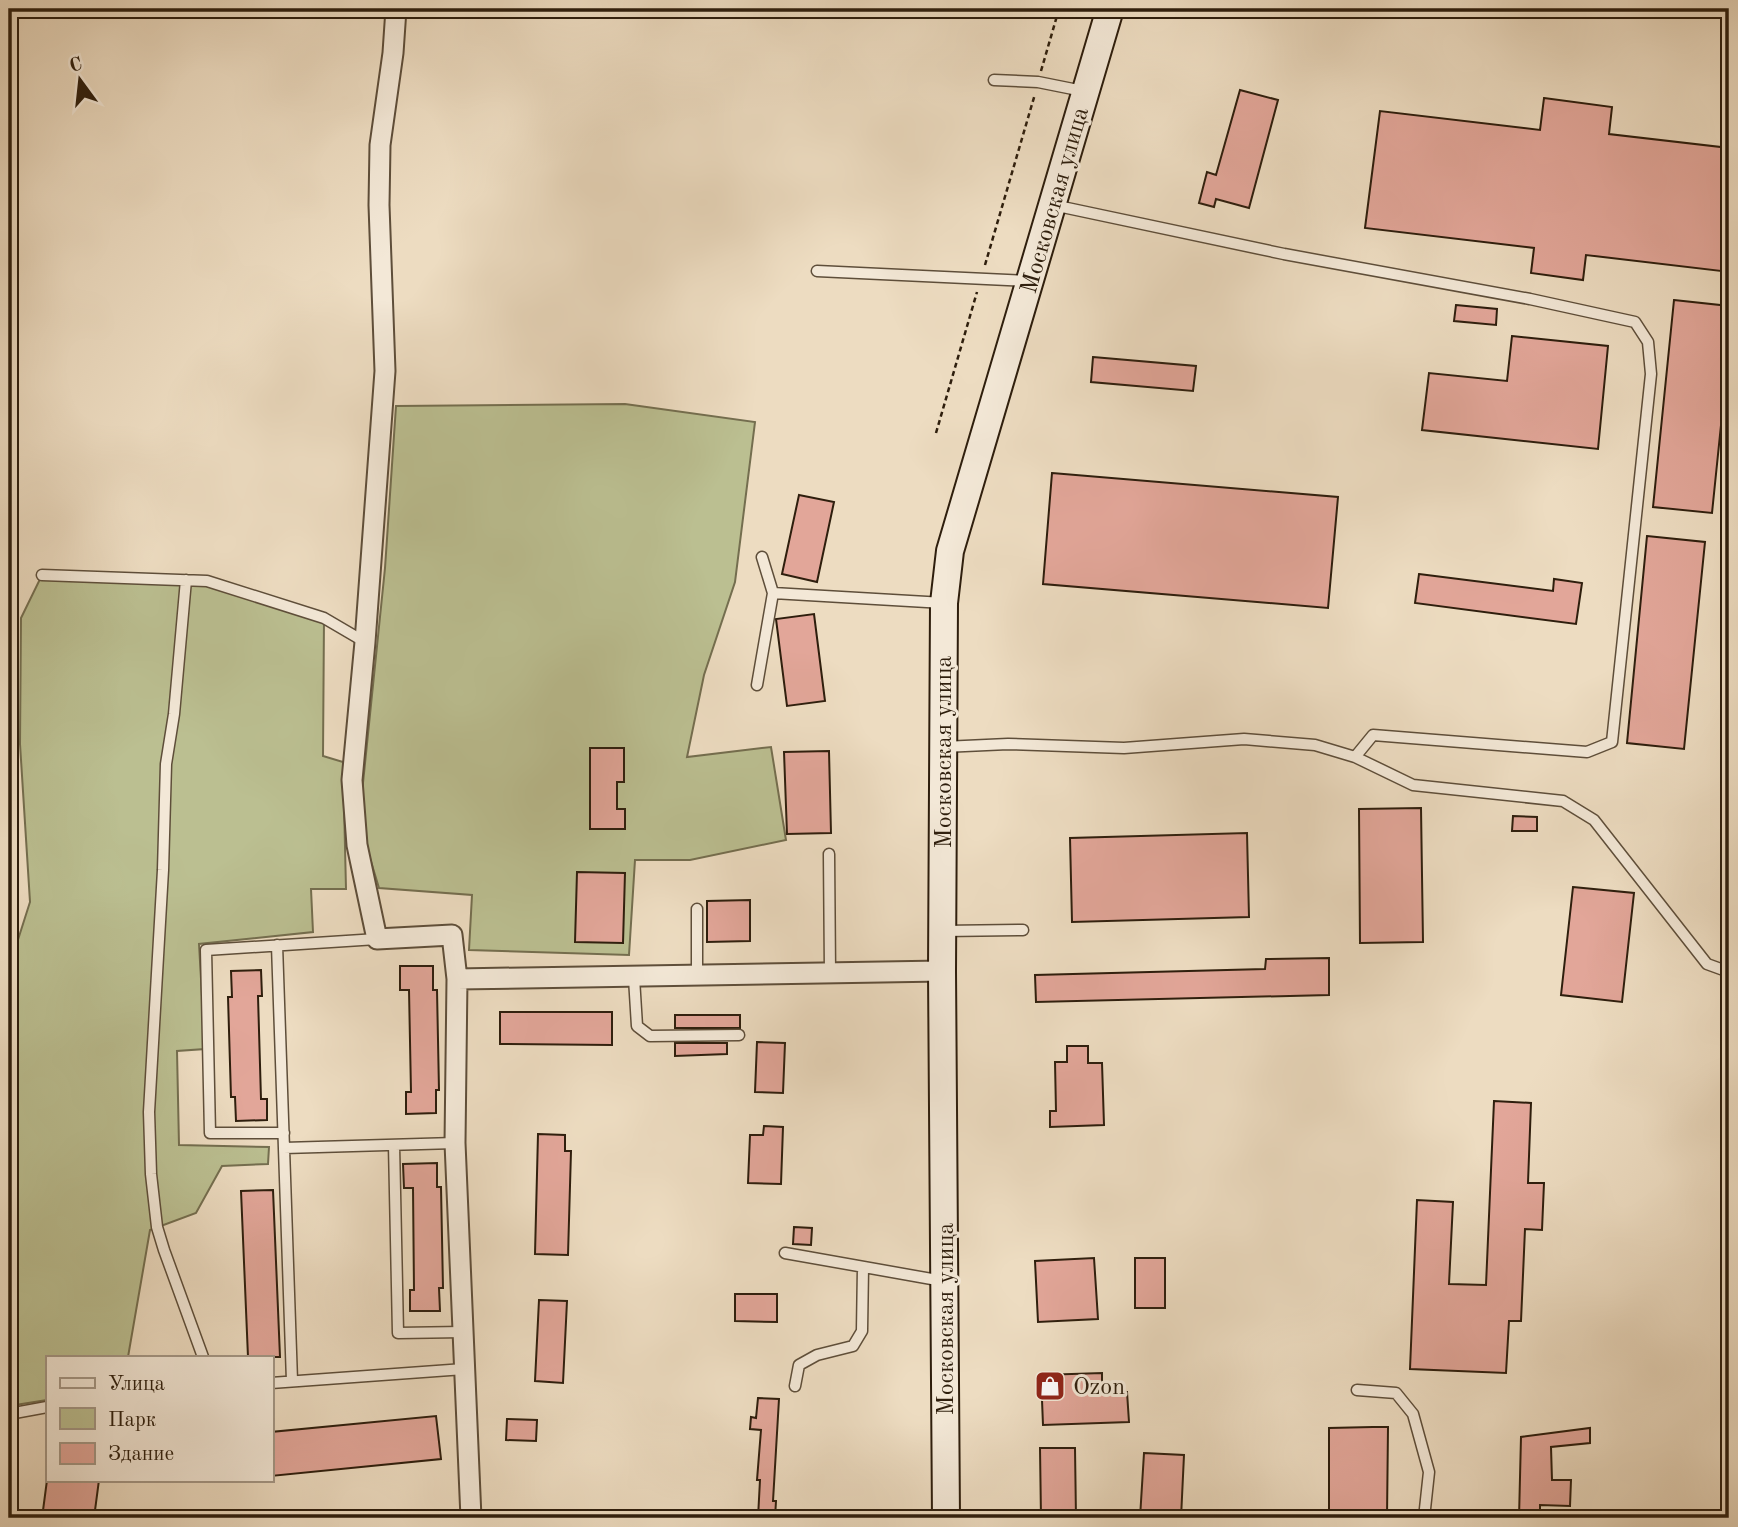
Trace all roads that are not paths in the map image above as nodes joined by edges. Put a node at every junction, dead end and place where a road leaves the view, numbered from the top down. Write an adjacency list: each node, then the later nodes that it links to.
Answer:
1 (396, 9): 13 (street)
2 (1110, 9): 4 (main road, Московская улица)
3 (994, 79): 4 (lane)
4 (1086, 92): 5 (main road, Московская улица)
5 (1053, 205): 7 (main road, Московская улица); 16 (lane)
6 (817, 271): 7 (lane)
7 (1031, 282): 12 (main road, Московская улица)
8 (762, 557): 11 (lane)
9 (42, 575): 10 (lane)
10 (186, 580): 13 (lane); 38 (lane)
11 (773, 593): 12 (lane); 14 (lane)
12 (944, 603): 15 (main road, Московская улица)
13 (365, 642): 21 (street)
14 (757, 685)
15 (942, 747): 16 (lane); 20 (main road, Московская улица)
16 (1355, 757): 24 (lane)
17 (830, 854): 25 (lane)
18 (697, 909): 26 (lane)
19 (1023, 930): 20 (lane)
20 (942, 931): 23 (main road, Московская улица)
21 (377, 939): 22 (lane); 28 (street)
22 (277, 945): 30 (lane); 30 (lane)
23 (942, 971): 25 (street); 36 (main road, Московская улица)
24 (1729, 972)
25 (830, 973): 26 (street)
26 (697, 976): 27 (street)
27 (634, 978): 28 (street); 29 (lane)
28 (457, 979): 31 (street)
29 (739, 1035)
30 (284, 1133): 33 (lane)
31 (455, 1143): 32 (lane); 37 (street)
32 (394, 1145): 33 (lane); 37 (lane)
33 (284, 1148): 40 (lane)
34 (785, 1253): 35 (lane)
35 (863, 1267): 36 (lane); 42 (lane)
36 (944, 1281): 47 (main road, Московская улица)
37 (463, 1332): 39 (street)
38 (203, 1356)
39 (464, 1369): 40 (lane); 46 (street)
40 (292, 1381): 41 (lane)
41 (273, 1383)
42 (795, 1386)
43 (1357, 1390): 48 (lane)
44 (46, 1407): 45 (lane)
45 (9, 1413)
46 (471, 1518)
47 (946, 1518)
48 (1424, 1518)

